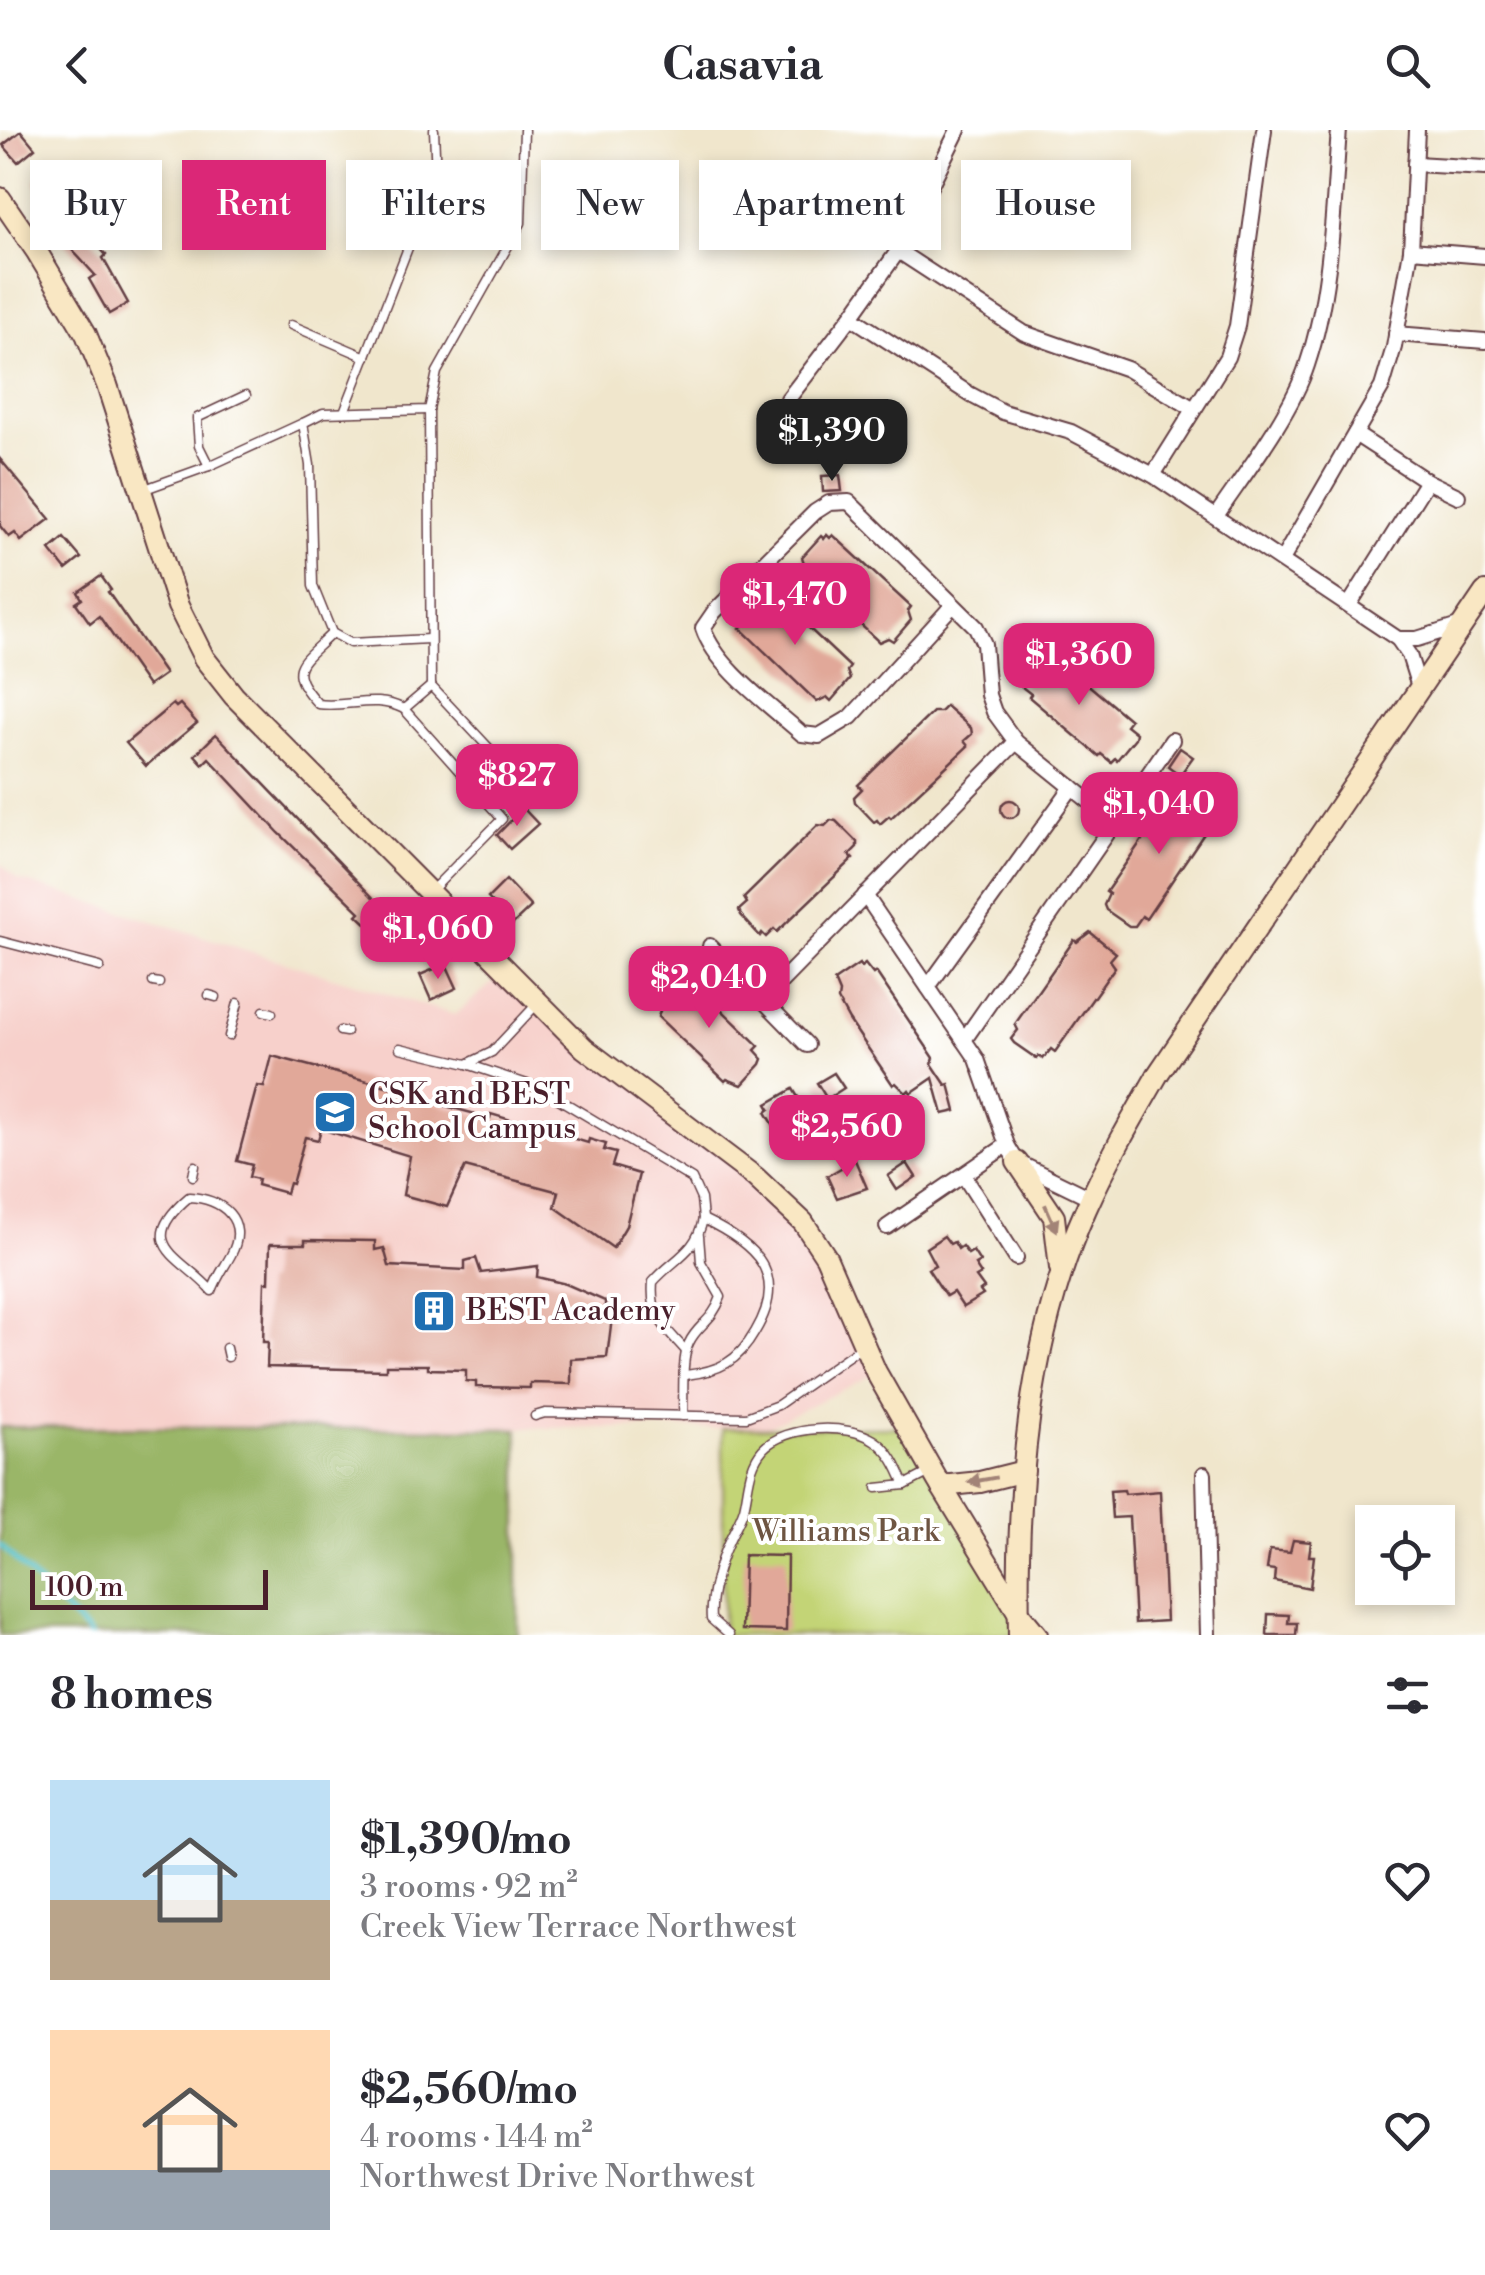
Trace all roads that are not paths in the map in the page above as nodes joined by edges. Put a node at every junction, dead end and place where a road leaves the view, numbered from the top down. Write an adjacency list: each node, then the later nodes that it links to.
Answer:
1 (434, 130): 17 (lane)
2 (524, 130): 21 (lane)
3 (958, 130): 11 (street)
4 (1264, 130): 20 (street)
5 (1339, 130): 30 (street)
6 (1416, 130): 7 (street)
7 (1415, 164): 8 (street); 10 (street)
8 (1485, 168)
9 (0, 198): 28 (street)
10 (1410, 250): 12 (street); 15 (street)
11 (898, 251): 13 (street); 20 (street)
12 (1485, 256)
13 (852, 317): 19 (street); 26 (street)
14 (291, 326): 17 (lane)
15 (1396, 334): 16 (street); 24 (street)
16 (1485, 342)
17 (366, 357): 22 (lane)
18 (246, 395): 25 (lane)
19 (788, 399)
20 (1194, 409): 26 (street)
21 (429, 410): 22 (lane); 37 (lane)
22 (344, 412): 23 (lane)
23 (304, 423): 25 (lane); 36 (lane)
24 (1355, 434): 27 (street); 31 (street)
25 (209, 466): 28 (lane)
26 (1153, 475): 30 (street)
27 (1427, 480): 29 (street); 34 (street)
28 (141, 491): 47 (street)
29 (1458, 496)
30 (1216, 516): 31 (street)
31 (1282, 560): 34 (street)
32 (1485, 592): 35 (street)
33 (953, 604): 33 (street); 43 (street)
34 (1349, 605): 38 (street)
35 (1466, 624): 38 (street); 40 (street)
36 (332, 633): 37 (lane); 41 (lane)
37 (429, 639): 39 (lane)
38 (1398, 639): 40 (street)
39 (430, 686): 41 (lane); 45 (lane)
40 (1420, 691): 64 (street)
41 (404, 709): 47 (lane)
42 (1172, 740): 46 (street)
43 (1016, 742): 44 (street); 48 (street)
44 (1072, 787): 46 (street); 52 (street)
45 (530, 792)
46 (1115, 822): 57 (street)
47 (428, 894): 55 (street)
48 (865, 895): 52 (street); 53 (street)
49 (0, 941): 51 (lane)
50 (710, 946): 53 (street)
51 (100, 967)
52 (928, 987): 57 (street)
53 (763, 1000): 58 (street)
54 (238, 1003): 56 (lane)
55 (537, 1003): 60 (lane); 70 (street)
56 (230, 1036)
57 (964, 1040): 61 (street)
58 (808, 1045)
59 (400, 1048): 60 (lane)
60 (467, 1064): 65 (lane)
61 (1012, 1153): 62 (street); 64 (street); 69 (street, one-way to 69)
62 (964, 1176): 66 (street); 68 (street)
63 (189, 1197): 63 (lane)
64 (1092, 1198): 69 (street)
65 (703, 1219): 67 (lane); 72 (lane)
66 (887, 1227)
67 (699, 1236): 71 (lane); 71 (lane)
68 (1016, 1258)
69 (1059, 1283): 75 (street)
70 (864, 1345): 74 (lane); 77 (street)
71 (686, 1352): 72 (lane)
72 (686, 1375): 74 (lane)
73 (535, 1416): 74 (lane)
74 (683, 1416)
75 (1024, 1472): 77 (street, one-way to 77); 80 (street)
76 (1204, 1474): 84 (street)
77 (936, 1478): 78 (lane); 80 (street)
78 (905, 1484): 79 (lane); 81 (lane)
79 (877, 1488)
80 (1018, 1612): 82 (street); 83 (street)
81 (729, 1635)
82 (1018, 1635)
83 (1038, 1635)
84 (1208, 1635)

